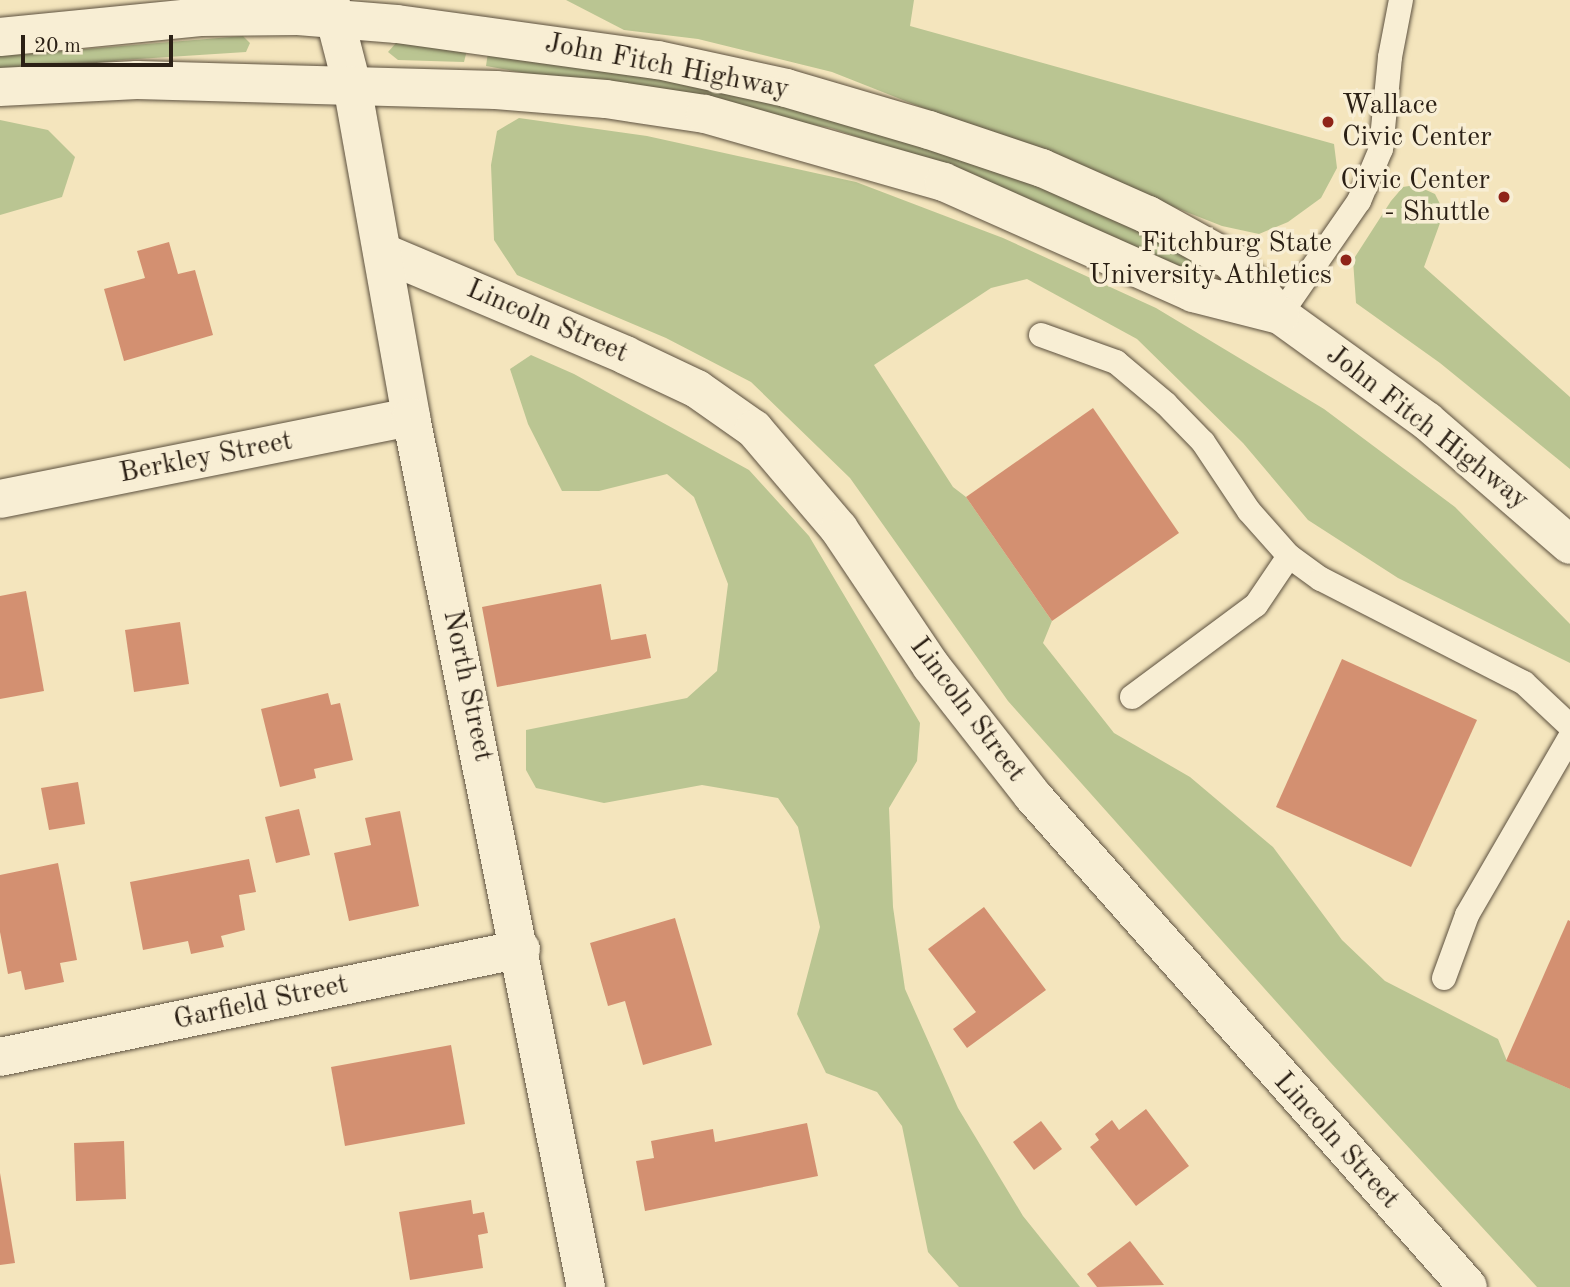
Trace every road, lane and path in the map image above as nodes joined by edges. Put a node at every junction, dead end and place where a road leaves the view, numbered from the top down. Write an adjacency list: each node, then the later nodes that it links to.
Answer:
1 (1401, 0): 7 (lane)
2 (332, 9): 3 (street, John Fitch Highway); 4 (street, North Street); 7 (street, John Fitch Highway)
3 (0, 37)
4 (352, 85): 5 (street, John Fitch Highway); 6 (street, North Street); 7 (street, John Fitch Highway)
5 (0, 87)
6 (384, 253): 9 (street, North Street); 20 (street, Lincoln Street)
7 (1280, 315): 11 (street, John Fitch Highway)
8 (1041, 335): 12 (lane)
9 (411, 416): 10 (street, Berkley Street); 16 (street, North Street)
10 (0, 499)
11 (1570, 545)
12 (1289, 556): 13 (lane); 14 (lane)
13 (1132, 697)
14 (1570, 726)
15 (1570, 737): 17 (lane)
16 (521, 949): 18 (street, Garfield Street); 19 (street, North Street)
17 (1444, 978)
18 (0, 1058)
19 (586, 1287)
20 (1468, 1287)

